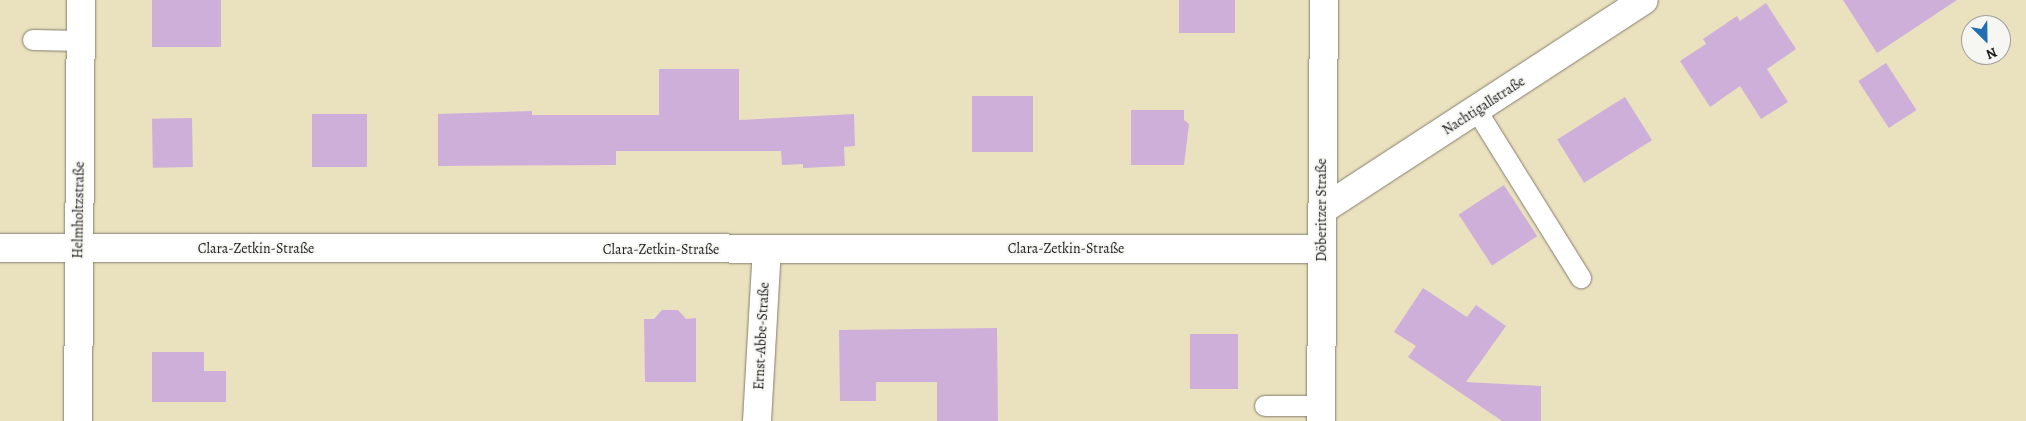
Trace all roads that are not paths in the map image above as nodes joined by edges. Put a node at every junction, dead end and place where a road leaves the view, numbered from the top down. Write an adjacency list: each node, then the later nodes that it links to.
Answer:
1 (81, 0): 5 (street, Helmholtzstraße)
2 (1324, 0): 7 (street, Döberitzer Straße)
3 (1644, 0): 6 (street, Nachtigallstraße)
4 (33, 40): 5 (lane)
5 (81, 41): 9 (street, Helmholtzstraße)
6 (1477, 111): 7 (street, Nachtigallstraße); 12 (lane)
7 (1322, 210): 10 (street, Döberitzer Straße)
8 (0, 248): 9 (street, Clara-Zetkin-Straße)
9 (79, 248): 11 (street, Clara-Zetkin-Straße); 15 (street, Helmholtzstraße)
10 (1322, 248): 11 (street, Clara-Zetkin-Straße); 14 (street, Döberitzer Straße)
11 (767, 250): 16 (street, Ernst-Abbe-Straße)
12 (1581, 278)
13 (1265, 406): 14 (lane)
14 (1321, 413)
15 (78, 421)
16 (758, 421)

